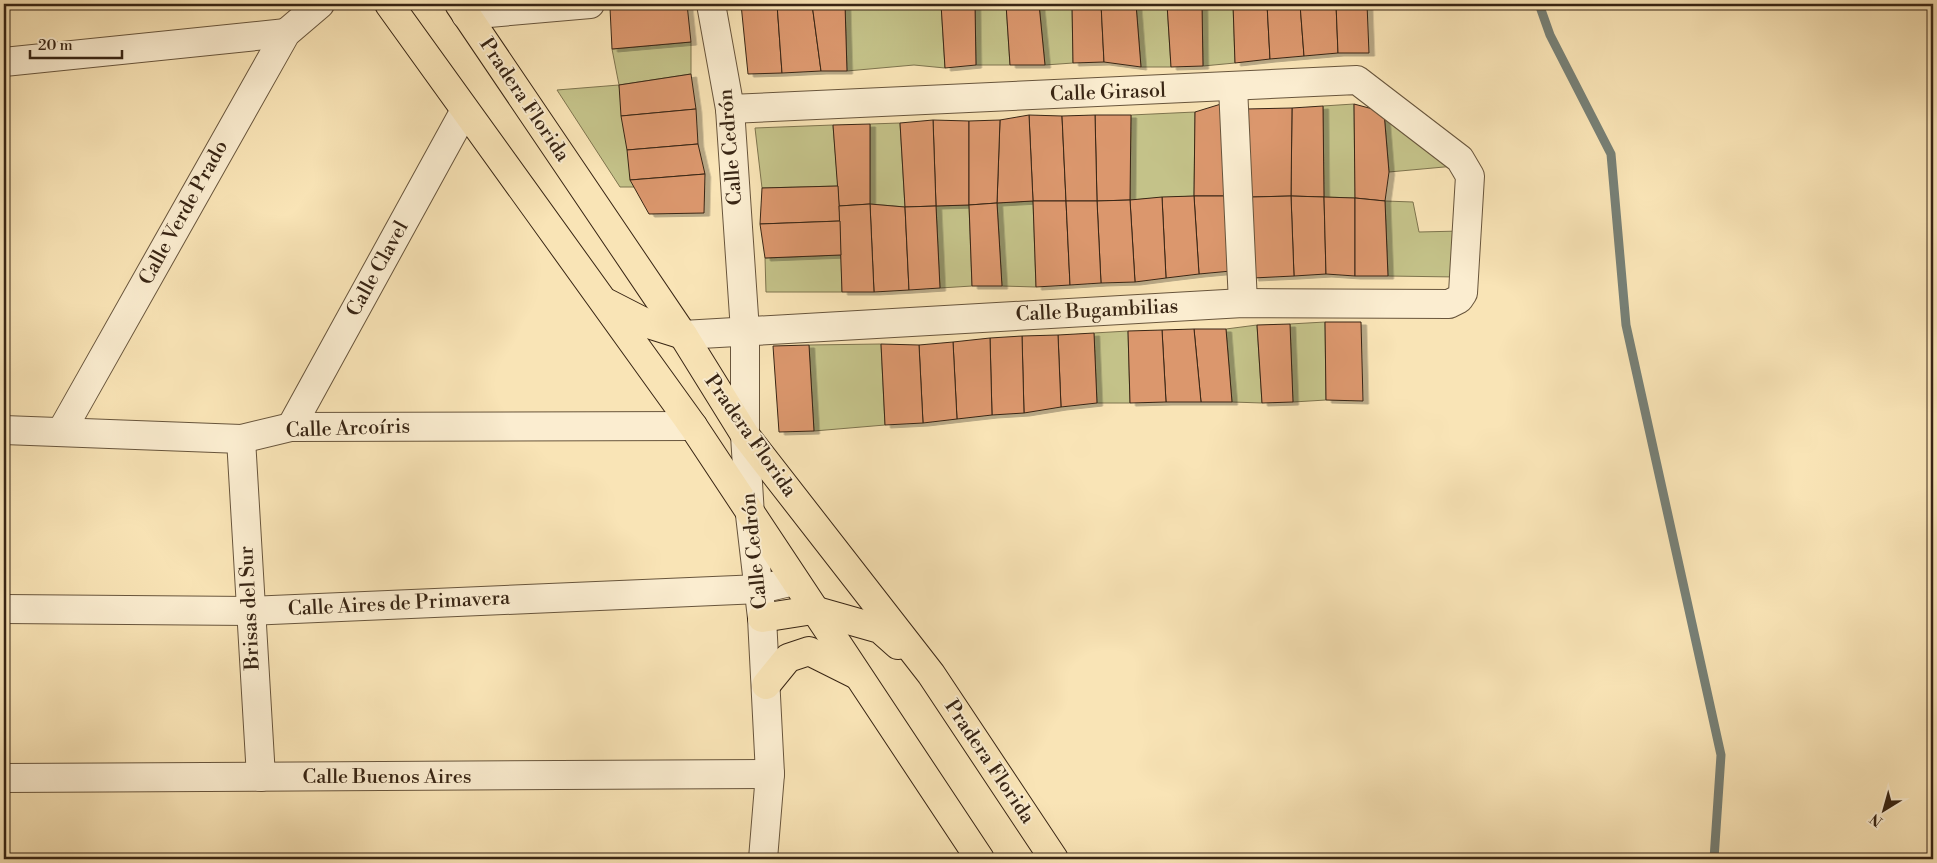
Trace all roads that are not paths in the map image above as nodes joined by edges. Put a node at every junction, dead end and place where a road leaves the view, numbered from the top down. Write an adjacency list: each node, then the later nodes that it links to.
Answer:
1 (320, 4): 6 (street, Calle Verde Prado)
2 (389, 4): 10 (main road, Pradera Florida)
3 (590, 4): 5 (street)
4 (711, 4): 9 (street, Calle Cedrón)
5 (463, 9): 15 (main road, Pradera Florida)
6 (286, 33): 7 (street); 19 (street, Calle Verde Prado)
7 (4, 62)
8 (1233, 87): 9 (street, Calle Girasol); 12 (street); 13 (street, Calle Girasol)
9 (730, 109): 14 (street, Calle Cedrón)
10 (464, 112): 11 (main road, Pradera Florida); 17 (street, Calle Clavel)
11 (601, 300): 15 (main road); 16 (main road, Pradera Florida)
12 (1243, 303): 13 (street, Calle Bugambilias); 14 (street, Calle Bugambilias)
13 (1449, 304)
14 (745, 331): 15 (street, Calle Bugambilias); 20 (street, Calle Cedrón)
15 (683, 335): 20 (main road, Pradera Florida)
16 (693, 426): 17 (street, Calle Arcoíris); 22 (main road, Pradera Florida)
17 (291, 427): 21 (street, Calle Arcoíris)
18 (4, 430): 19 (street, Calle Arcoíris)
19 (60, 432): 21 (street, Calle Arcoíris)
20 (745, 435): 22 (street, Calle Cedrón); 30 (main road, Pradera Florida)
21 (241, 439): 27 (street, Brisas del Sur)
22 (750, 515): 23 (main road, Pradera Florida); 24 (street, Calle Cedrón)
23 (794, 581): 24 (street, Calle Aires de Primavera); 26 (main road, Pradera Florida)
24 (760, 589): 27 (street, Calle Aires de Primavera); 28 (street, Calle Cedrón)
25 (4, 609): 27 (street, Calle Aires de Primavera)
26 (814, 610): 28 (main road); 29 (main road, Pradera Florida); 30 (main road)
27 (250, 611): 33 (street, Brisas del Sur)
28 (762, 618): 31 (street, Calle Cedrón)
29 (856, 674): 31 (main road); 36 (main road, Pradera Florida)
30 (931, 674): 37 (main road, Pradera Florida)
31 (766, 684): 32 (street, Calle Cedrón)
32 (770, 774): 33 (street, Calle Buenos Aires); 35 (street, Calle Cedrón)
33 (261, 777): 34 (street, Calle Buenos Aires)
34 (4, 778)
35 (763, 859)
36 (980, 859)
37 (1054, 859)

